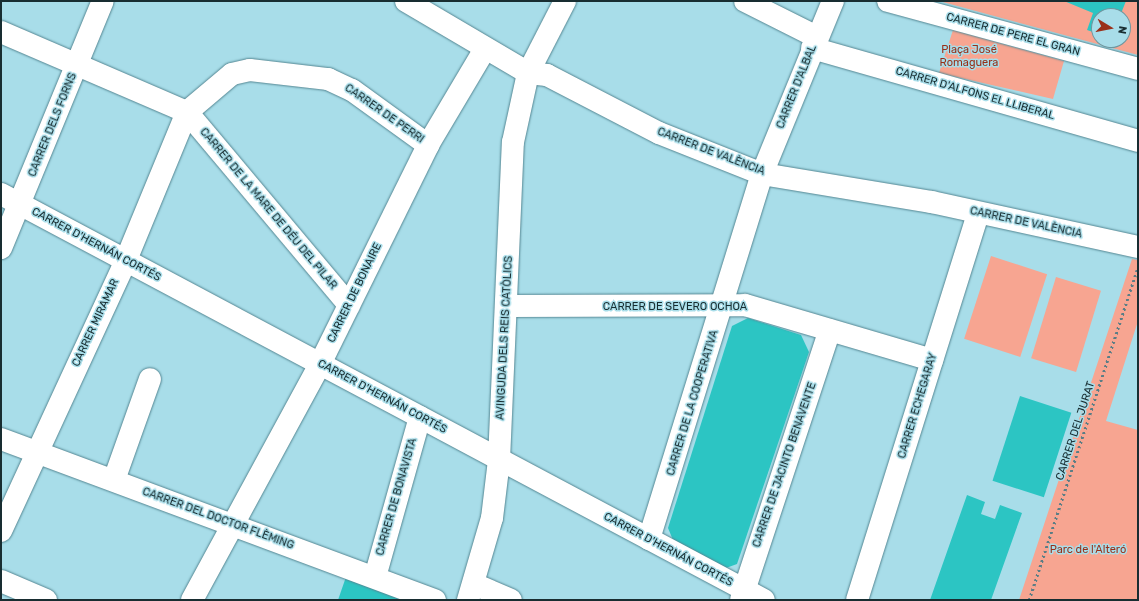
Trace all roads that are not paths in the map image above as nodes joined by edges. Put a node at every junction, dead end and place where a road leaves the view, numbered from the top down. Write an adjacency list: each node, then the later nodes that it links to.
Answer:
1 (103, 1): 10 (street, CARRER DELS FORNS)
2 (406, 1): 9 (street, CARRER DE VALÈNCIA)
3 (565, 1): 12 (street, AVINGUDA DELS REIS CATÒLICS)
4 (745, 1): 8 (street, CARRER D'ALFONS EL LLIBERAL)
5 (833, 1): 8 (street, CARRER D'ALBAL)
6 (888, 1): 11 (street, CARRER DE PERE EL GRAN)
7 (1, 32): 10 (street)
8 (814, 42): 14 (street, CARRER D'ALFONS EL LLIBERAL); 16 (street, CARRER D'ALBAL)
9 (484, 49): 12 (street, CARRER DE VALÈNCIA); 15 (street, CARRER DE BONAIRE)
10 (78, 66): 13 (street); 18 (street, CARRER DELS FORNS)
11 (1138, 69)
12 (528, 73): 16 (street, CARRER DE VALÈNCIA); 24 (street, AVINGUDA DELS REIS CATÒLICS)
13 (187, 112): 15 (street, CARRER DE PERRI); 22 (street, CARRER MIRAMAR); 23 (street, CARRER DE LA MARE DE DÉU DEL PILAR)
14 (1138, 141)
15 (428, 145): 23 (street, CARRER DE BONAIRE)
16 (762, 174): 19 (street, CARRER DE VALÈNCIA); 25 (street, CARRER DE LA COOPERATIVA)
17 (1, 194): 18 (street, CARRER D'HERNÁN CORTÉS)
18 (21, 205): 21 (street, CARRER DELS FORNS); 22 (street, CARRER D'HERNÁN CORTÉS)
19 (978, 213): 20 (street, CARRER DE VALÈNCIA); 27 (street, CARRER ECHEGARAY)
20 (1138, 247)
21 (1, 248)
22 (126, 260): 28 (street, CARRER D'HERNÁN CORTÉS); 32 (street, CARRER MIRAMAR)
23 (349, 305): 28 (street, CARRER DE BONAIRE)
24 (507, 306): 25 (street, CARRER DE SEVERO OCHOA); 33 (street, AVINGUDA DELS REIS CATÒLICS)
25 (722, 306): 26 (street, CARRER DE SEVERO OCHOA); 37 (street, CARRER DE LA COOPERATIVA)
26 (830, 330): 27 (street, CARRER DE SEVERO OCHOA); 41 (street, CARRER DE JACINTO BENAVENTE)
27 (932, 360): 47 (street, CARRER ECHEGARAY)
28 (320, 364): 30 (street, CARRER D'HERNÁN CORTÉS); 35 (street, CARRER DE BONAIRE)
29 (150, 379): 34 (street)
30 (420, 417): 33 (street, CARRER D'HERNÁN CORTÉS); 38 (street, CARRER DE BONAVISTA)
31 (1, 439): 32 (street, CARRER DEL DOCTOR FLÈMING)
32 (36, 451): 34 (street, CARRER DEL DOCTOR FLÈMING); 36 (street, CARRER MIRAMAR)
33 (500, 460): 37 (street, CARRER D'HERNÁN CORTÉS); 40 (street, AVINGUDA DELS REIS CATÒLICS)
34 (114, 480): 35 (street, CARRER DEL DOCTOR FLÈMING)
35 (234, 525): 38 (street, CARRER DEL DOCTOR FLÈMING); 43 (street, CARRER DE BONAIRE)
36 (1, 531)
37 (649, 539): 41 (street, CARRER D'HERNÁN CORTÉS)
38 (374, 577): 44 (street, CARRER DEL DOCTOR FLÈMING)
39 (1, 581): 42 (street)
40 (471, 592): 45 (street)
41 (742, 595): 46 (street, CARRER D'HERNÁN CORTÉS)
42 (46, 600)
43 (192, 600)
44 (435, 600)
45 (511, 600)
46 (764, 600)
47 (857, 600)

